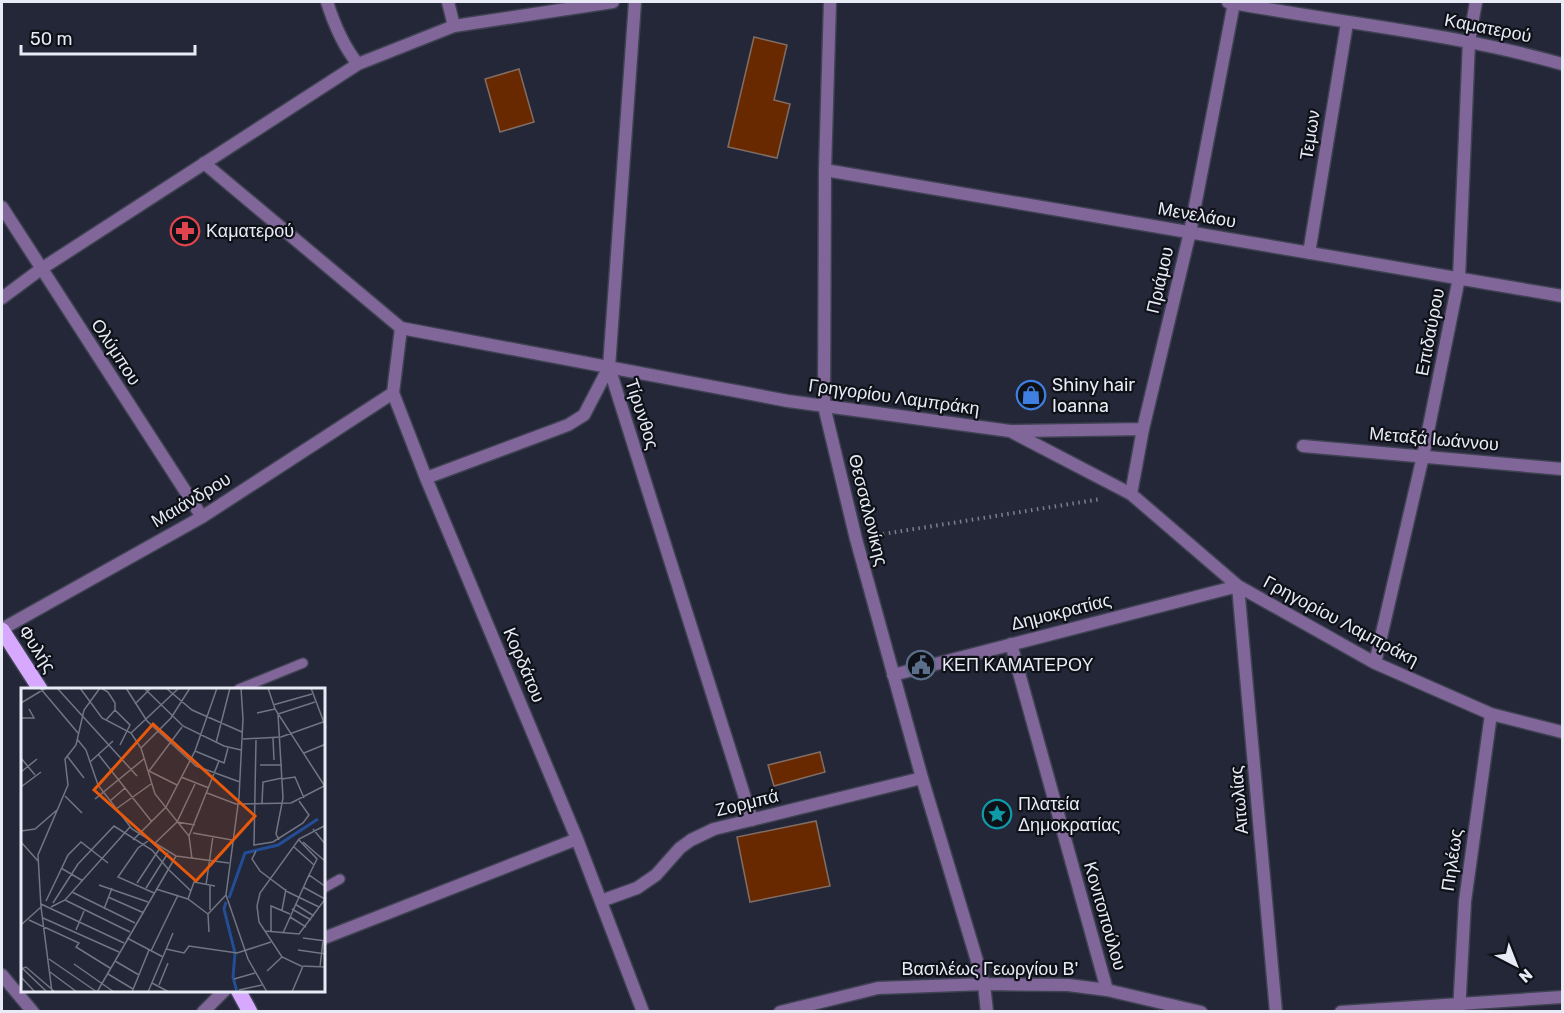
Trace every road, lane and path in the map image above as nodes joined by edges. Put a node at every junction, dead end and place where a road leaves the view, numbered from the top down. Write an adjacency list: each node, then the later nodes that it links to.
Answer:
1 (327, 2): 12 (street)
2 (448, 2): 10 (street)
3 (613, 2): 8 (street)
4 (635, 2): 24 (street, Τίρυνθος)
5 (830, 2): 15 (street, Θεσσαλονίκης)
6 (1231, 2): 9 (street, Καματερού); 17 (street, Πριάμου)
7 (1476, 2): 11 (street, Επιδαύρου)
8 (555, 5): 10 (street)
9 (1347, 23): 11 (street, Καματερού); 18 (street, Τεμων)
10 (454, 26): 12 (street)
11 (1469, 41): 13 (street, Καματερού); 20 (street, Επιδαύρου)
12 (358, 64): 14 (street)
13 (1563, 64)
14 (204, 163): 19 (street); 23 (street, Γρηγορίου Λαμπράκη)
15 (825, 170): 17 (street, Μενελάου); 26 (street, Θεσσαλονίκης)
16 (2, 207): 19 (street, Ολύμπου)
17 (1190, 232): 18 (street, Μενελάου); 27 (street, Πριάμου)
18 (1309, 253): 20 (street, Μενελάου)
19 (41, 269): 22 (street); 34 (street, Ολύμπου)
20 (1459, 278): 21 (street, Μενελάου); 30 (street, Επιδαύρου)
21 (1563, 296)
22 (2, 298)
23 (401, 328): 24 (street, Γρηγορίου Λαμπράκη); 25 (street, Κορδάτου)
24 (609, 367): 26 (street, Γρηγορίου Λαμπράκη); 32 (street); 47 (street, Τίρυνθος)
25 (393, 393): 32 (street, Κορδάτου); 34 (street, Μαιάνδρου)
26 (824, 406): 28 (street, Γρηγορίου Λαμπράκη); 35 (street, Θεσσαλονίκης)
27 (1143, 429): 28 (street); 33 (street, Πριάμου)
28 (1010, 430): 33 (street, Γρηγορίου Λαμπράκη)
29 (1303, 446): 30 (street, Μεταξά Ιωάννου)
30 (1423, 456): 31 (street, Μεταξά Ιωάννου); 40 (street, Επιδαύρου)
31 (1563, 469)
32 (426, 477): 48 (street, Κορδάτου)
33 (1131, 494): 35 (path); 36 (street, Γρηγορίου Λαμπράκη)
34 (202, 517): 37 (street, Μαιάνδρου)
35 (856, 539): 41 (street, Θεσσαλονίκης)
36 (1238, 586): 38 (street, Δημοκρατίας); 40 (street, Γρηγορίου Λαμπράκη); 67 (street, Αιτωλίας)
37 (2, 629): 42 (main road, Φυλής)
38 (1011, 644): 41 (street, Δημοκρατίας); 55 (street, Κονιτοπούλου)
39 (303, 663): 43 (lane)
40 (1374, 663): 44 (street, Γρηγορίου Λαμπράκη)
41 (893, 675): 46 (street, Θεσσαλονίκης)
42 (39, 688)
43 (241, 688)
44 (1491, 714): 45 (street, Γρηγορίου Λαμπράκη); 59 (street, Πηλέως)
45 (1563, 732)
46 (922, 778): 47 (street, Ζορμπά); 54 (street, Θεσσαλονίκης)
47 (752, 820): 51 (street, Ζορμπά)
48 (577, 839): 51 (street, Κορδάτου); 52 (street)
49 (340, 879): 50 (lane)
50 (326, 887)
51 (601, 901): 63 (street, Κορδάτου)
52 (326, 937)
53 (2, 975): 60 (street)
54 (984, 984): 55 (street, Βασιλέως Γεωργίου Β'); 64 (street, Βασιλέως Γεωργίου Β'); 65 (street, Θεσσαλονίκης)
55 (1107, 990): 66 (street, Βασιλέως Γεωργίου Β')
56 (223, 992): 61 (street)
57 (239, 992): 62 (main road)
58 (1563, 998): 59 (street)
59 (1459, 1007): 68 (street)
60 (33, 1011)
61 (203, 1011)
62 (250, 1011)
63 (643, 1011)
64 (780, 1011)
65 (987, 1011)
66 (1201, 1011)
67 (1276, 1011)
68 (1341, 1011)

